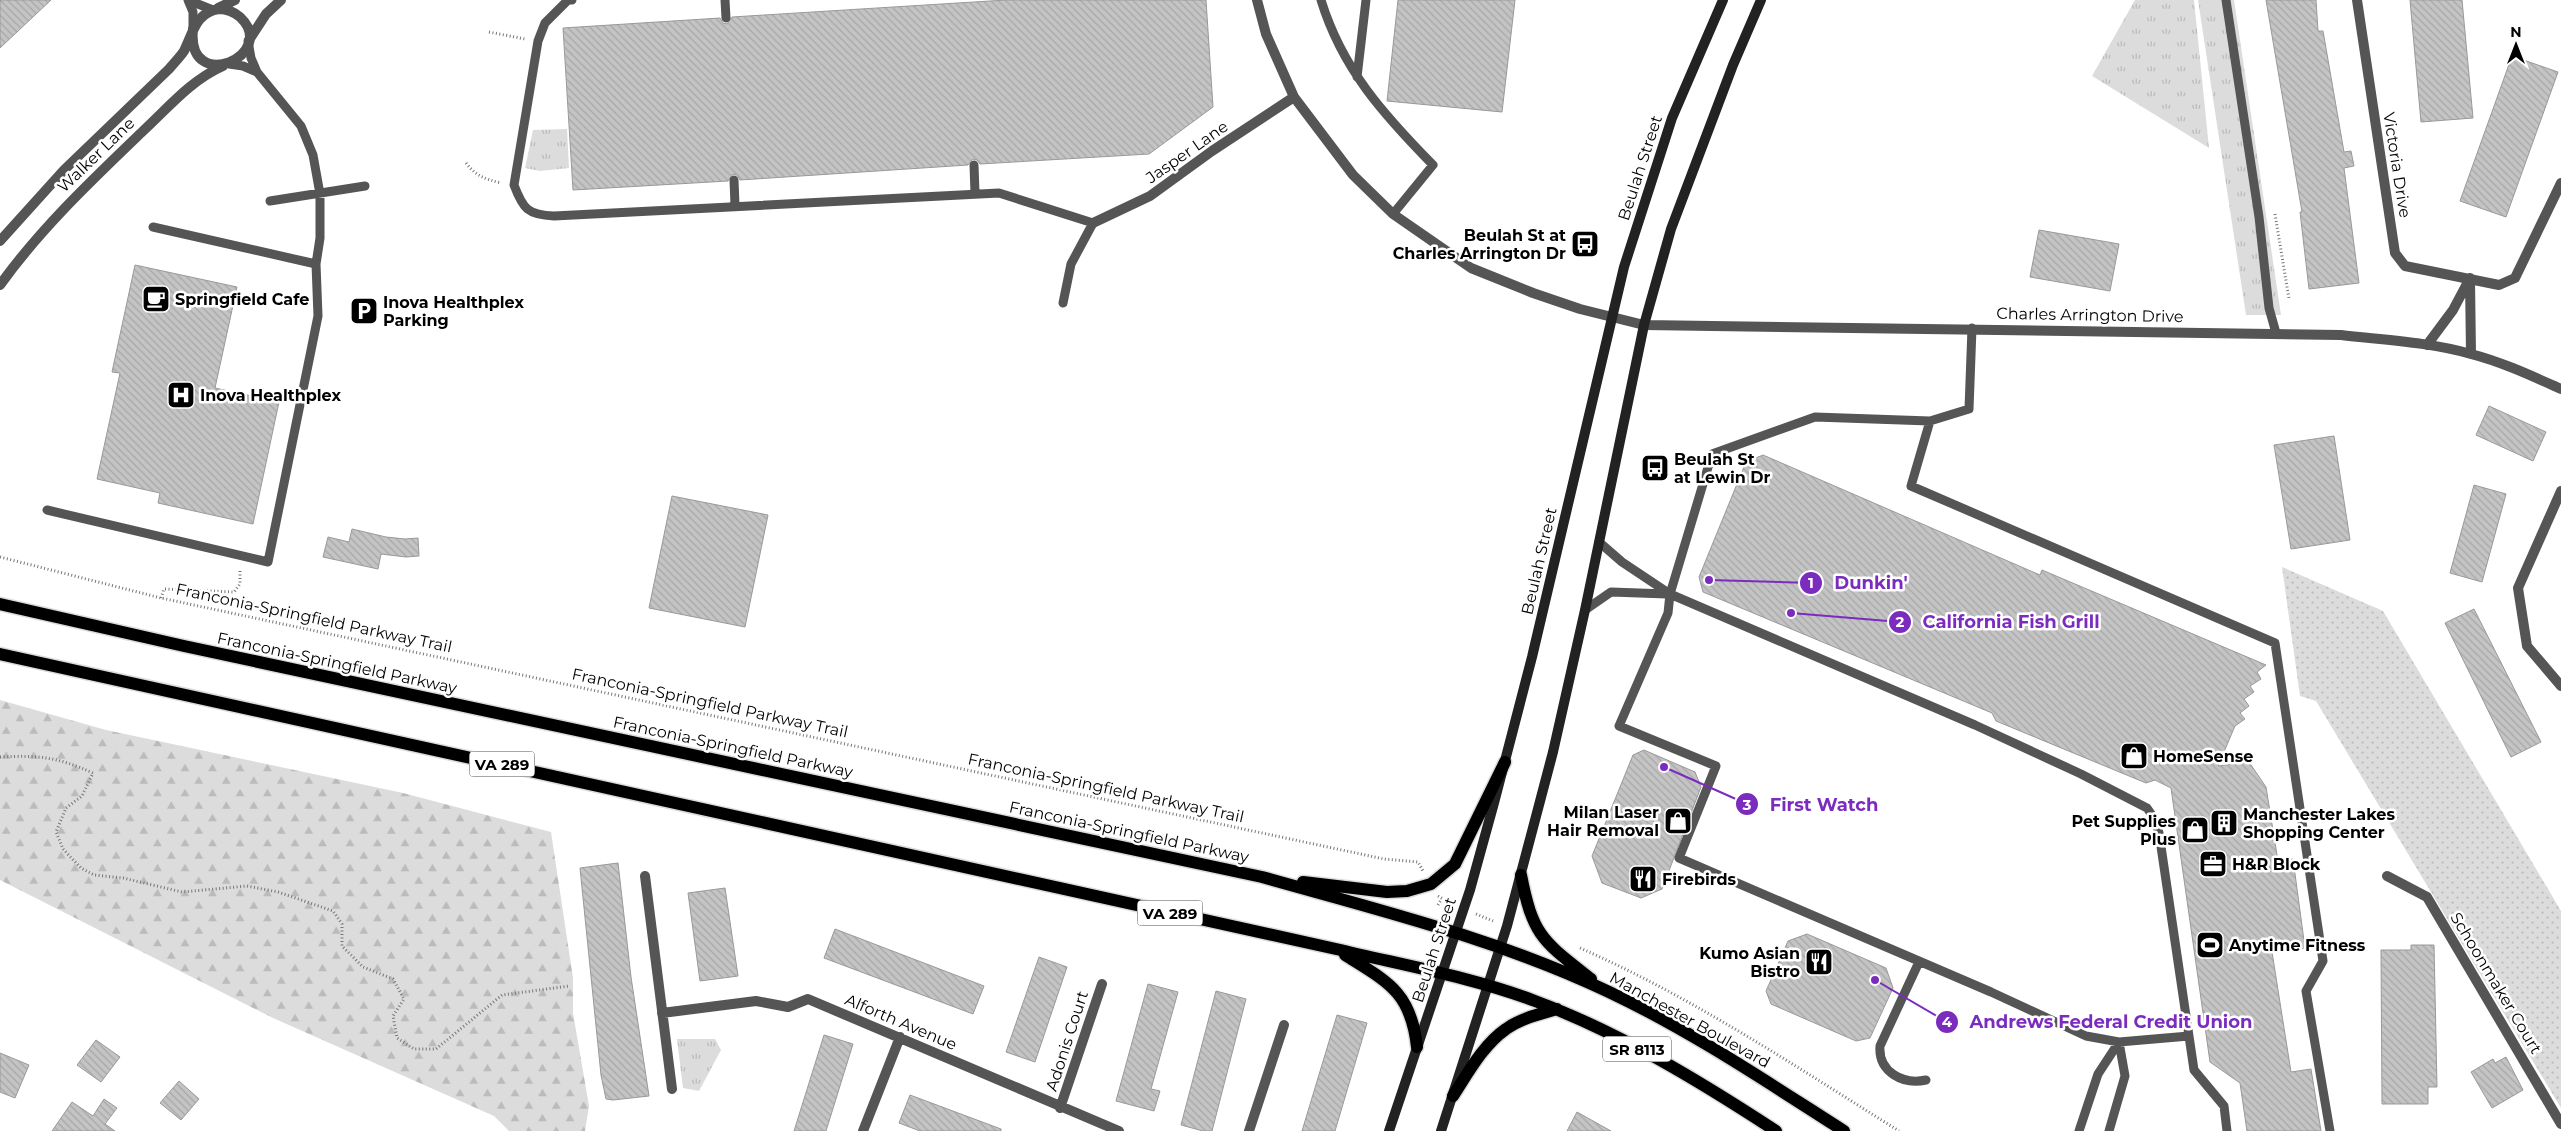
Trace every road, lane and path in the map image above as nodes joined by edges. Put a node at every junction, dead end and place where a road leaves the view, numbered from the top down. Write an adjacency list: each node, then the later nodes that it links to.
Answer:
1 (188, 0): 14 (lane); 16 (lane)
2 (235, 0): 14 (street, Walker Lane)
3 (281, 0): 18 (street, Walker Lane)
4 (568, 0): 5 (lane); 19 (lane)
5 (572, 0)
6 (725, 0): 15 (lane)
7 (1257, 0): 23 (street, Charles Arrington Drive)
8 (1321, 0): 22 (lane)
9 (1366, 0): 22 (lane)
10 (1723, 0): 42 (main road, Beulah Street)
11 (1761, 0): 43 (main road)
12 (2226, 0): 45 (lane)
13 (2357, 0): 39 (street, Victoria Drive)
14 (213, 10): 16 (street, Walker Lane); 18 (street)
15 (726, 18)
16 (193, 29): 20 (street); 37 (street, Walker Lane)
17 (489, 32): 19 (path)
18 (248, 41): 20 (street, Walker Lane); 21 (lane)
19 (538, 41): 28 (lane)
20 (229, 64): 21 (lane); 40 (street, Walker Lane)
21 (257, 72): 31 (lane)
22 (1357, 77): 34 (lane)
23 (1294, 97): 34 (street, Charles Arrington Drive); 35 (street, Jasper Lane)
24 (466, 162): 28 (path)
25 (974, 165): 30 (lane)
26 (734, 180): 33 (lane)
27 (2561, 183): 39 (street, Victoria Drive)
28 (514, 185): 33 (lane)
29 (364, 186): 31 (lane)
30 (975, 193): 33 (lane); 35 (lane)
31 (320, 194): 32 (lane); 38 (lane)
32 (270, 201)
33 (736, 205)
34 (1393, 214): 42 (street, Charles Arrington Drive)
35 (1093, 222): 41 (lane)
36 (153, 227): 38 (lane)
37 (0, 241)
38 (316, 264): 53 (lane)
39 (2470, 278): 46 (street); 47 (street)
40 (0, 285)
41 (1063, 303)
42 (1610, 318): 43 (street, Charles Arrington Drive); 62 (main road, Beulah Street)
43 (1644, 324): 44 (street, Charles Arrington Drive); 52 (main road)
44 (1972, 328): 45 (street, Charles Arrington Drive); 49 (lane)
45 (2276, 333): 46 (street, Charles Arrington Drive)
46 (2428, 345): 47 (street, Charles Arrington Drive)
47 (2471, 354): 48 (street, Charles Arrington Drive)
48 (2561, 390)
49 (1930, 421): 55 (lane); 106 (lane)
50 (2561, 491): 60 (street)
51 (47, 510): 53 (lane)
52 (1599, 542): 55 (lane); 58 (main road)
53 (241, 554): 56 (path)
54 (0, 556): 56 (path, Franconia-Springfield Parkway Trail)
55 (1670, 594): 58 (lane); 77 (lane); 86 (lane)
56 (162, 598): 63 (path, Franconia-Springfield Parkway Trail)
57 (0, 604): 67 (main road, Franconia-Springfield Parkway)
58 (1585, 610): 64 (main road)
59 (0, 654): 76 (main road, VA 289)
60 (2561, 686)
61 (0, 757): 80 (path)
62 (1505, 762): 67 (main road); 71 (main road, Beulah Street)
63 (1418, 862)
64 (1521, 874): 72 (main road); 82 (main road)
65 (645, 876): 84 (street)
66 (2387, 876): 94 (street, Schoonmaker Court)
67 (1262, 877): 73 (main road, Franconia-Springfield Parkway)
68 (1437, 894): 69 (path)
69 (1440, 900): 70 (path); 71 (path)
70 (1438, 906)
71 (1464, 909): 72 (path); 73 (main road, Beulah Street)
72 (1507, 926): 75 (main road)
73 (1456, 932): 75 (main road, Manchester Boulevard / SR 8113); 78 (main road, Beulah Street)
74 (1576, 946): 102 (path)
75 (1500, 949): 81 (main road); 82 (main road, Manchester Boulevard / SR 8113)
76 (1336, 950): 78 (main road, VA 289); 89 (main road)
77 (1919, 962): 88 (lane); 90 (lane)
78 (1442, 975): 81 (main road, SR 8113); 89 (main road, Beulah Street)
79 (1102, 984): 93 (street, Adonis Court)
80 (569, 986)
81 (1488, 987): 83 (main road, SR 8113); 92 (main road)
82 (1607, 991): 101 (main road, Manchester Boulevard / SR 8113)
83 (1557, 1009): 92 (main road); 100 (main road, SR 8113)
84 (662, 1013): 87 (street, Alforth Avenue); 91 (street)
85 (1284, 1025): 97 (street)
86 (2190, 1036): 88 (lane); 105 (lane)
87 (900, 1037): 93 (street, Alforth Avenue); 95 (street)
88 (2119, 1042): 103 (lane); 104 (lane)
89 (1417, 1046): 98 (main road, Beulah Street)
90 (1926, 1080)
91 (672, 1089)
92 (1452, 1096): 99 (main road)
93 (1060, 1108): 96 (street, Alforth Avenue)
94 (2561, 1124)
95 (863, 1131)
96 (1119, 1131)
97 (1249, 1131)
98 (1388, 1131)
99 (1441, 1131)
100 (1776, 1131)
101 (1844, 1131)
102 (1899, 1131)
103 (2079, 1131)
104 (2110, 1131)
105 (2227, 1131)
106 (2330, 1131)

